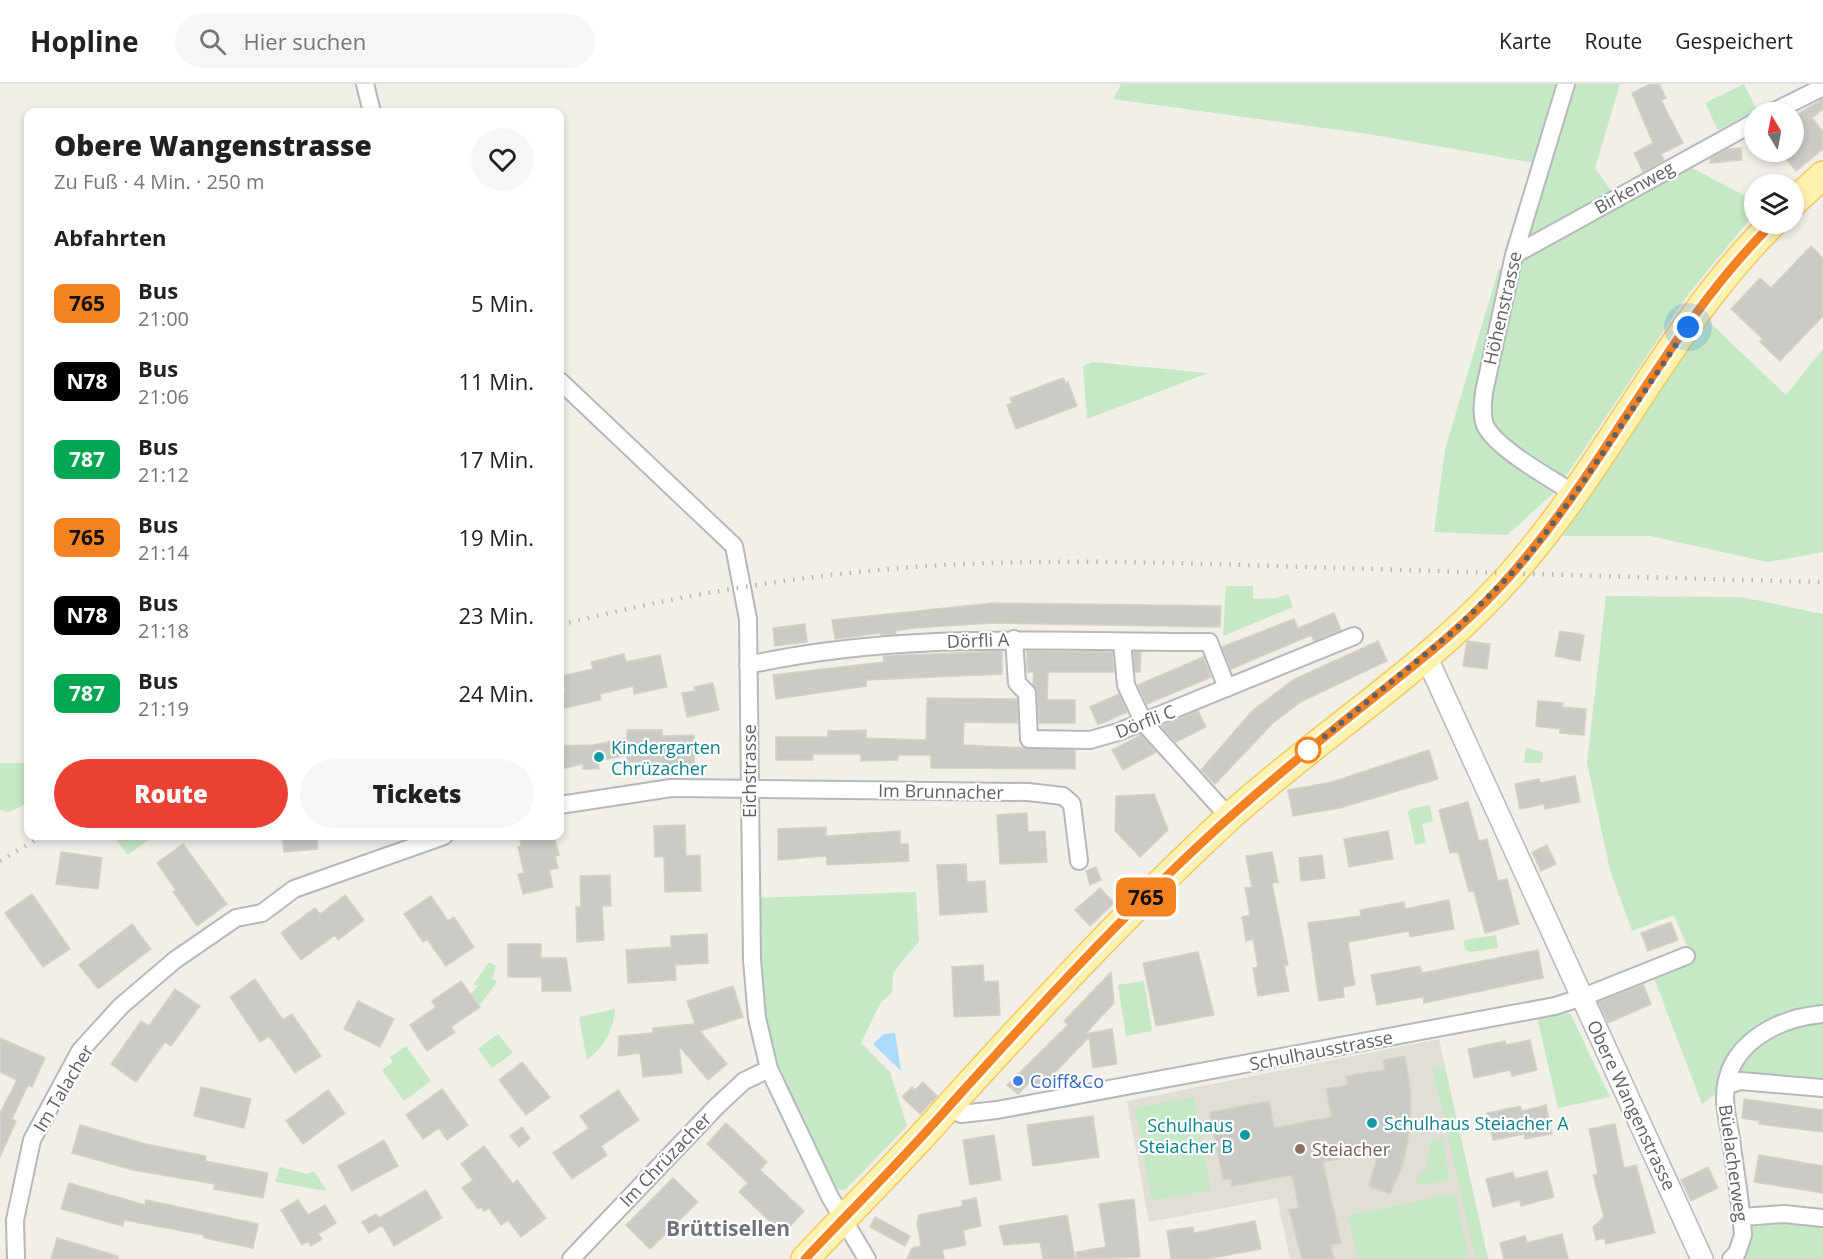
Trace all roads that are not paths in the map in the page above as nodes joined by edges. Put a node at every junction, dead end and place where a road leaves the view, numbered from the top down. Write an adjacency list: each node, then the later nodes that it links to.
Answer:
1 (365, 84): 5 (street)
2 (1566, 84): 10 (street, Höhenstrasse)
3 (1823, 87): 4 (street)
4 (1793, 102)
5 (371, 108)
6 (1744, 128): 10 (street, Birkenweg)
7 (1823, 175): 8 (main road)
8 (1804, 193)
9 (1763, 234): 12 (main road)
10 (1514, 255): 12 (street, Höhenstrasse)
11 (564, 385): 17 (street, Eichstrasse)
12 (1575, 494): 16 (main road)
13 (1354, 636): 18 (street, Dörfli C)
14 (1014, 639): 15 (street, Dörfli A); 17 (street, Dörfli A); 19 (street, Dörfli C)
15 (1122, 642): 18 (street, Dörfli A); 19 (street)
16 (1426, 656): 22 (main road); 26 (street, Obere Wangenstrasse)
17 (748, 665): 20 (street, Eichstrasse)
18 (1227, 688): 19 (street, Dörfli C)
19 (1144, 723): 22 (street)
20 (750, 788): 21 (street, Im Brunnacher); 24 (street, Im Brunnacher); 28 (street, Eichstrasse)
21 (564, 804)
22 (1229, 817): 31 (main road)
23 (432, 840): 35 (street, Im Talacher)
24 (1079, 861)
25 (1686, 956): 26 (street, Schulhausstrasse)
26 (1583, 998): 31 (street, Schulhausstrasse); 39 (street, Obere Wangenstrasse)
27 (1823, 1014): 29 (street, Büelacherweg)
28 (769, 1069): 34 (street, Eichstrasse); 36 (street, Im Chrüzacher)
29 (1726, 1086): 30 (street); 32 (street, Büelacherweg)
30 (1823, 1088)
31 (951, 1105): 34 (main road)
32 (1742, 1217): 33 (street); 40 (street, Büelacherweg)
33 (1823, 1218)
34 (843, 1219): 37 (main road); 38 (street, Eichstrasse)
35 (16, 1259)
36 (571, 1259)
37 (805, 1259)
38 (867, 1259)
39 (1702, 1259)
40 (1731, 1259)

